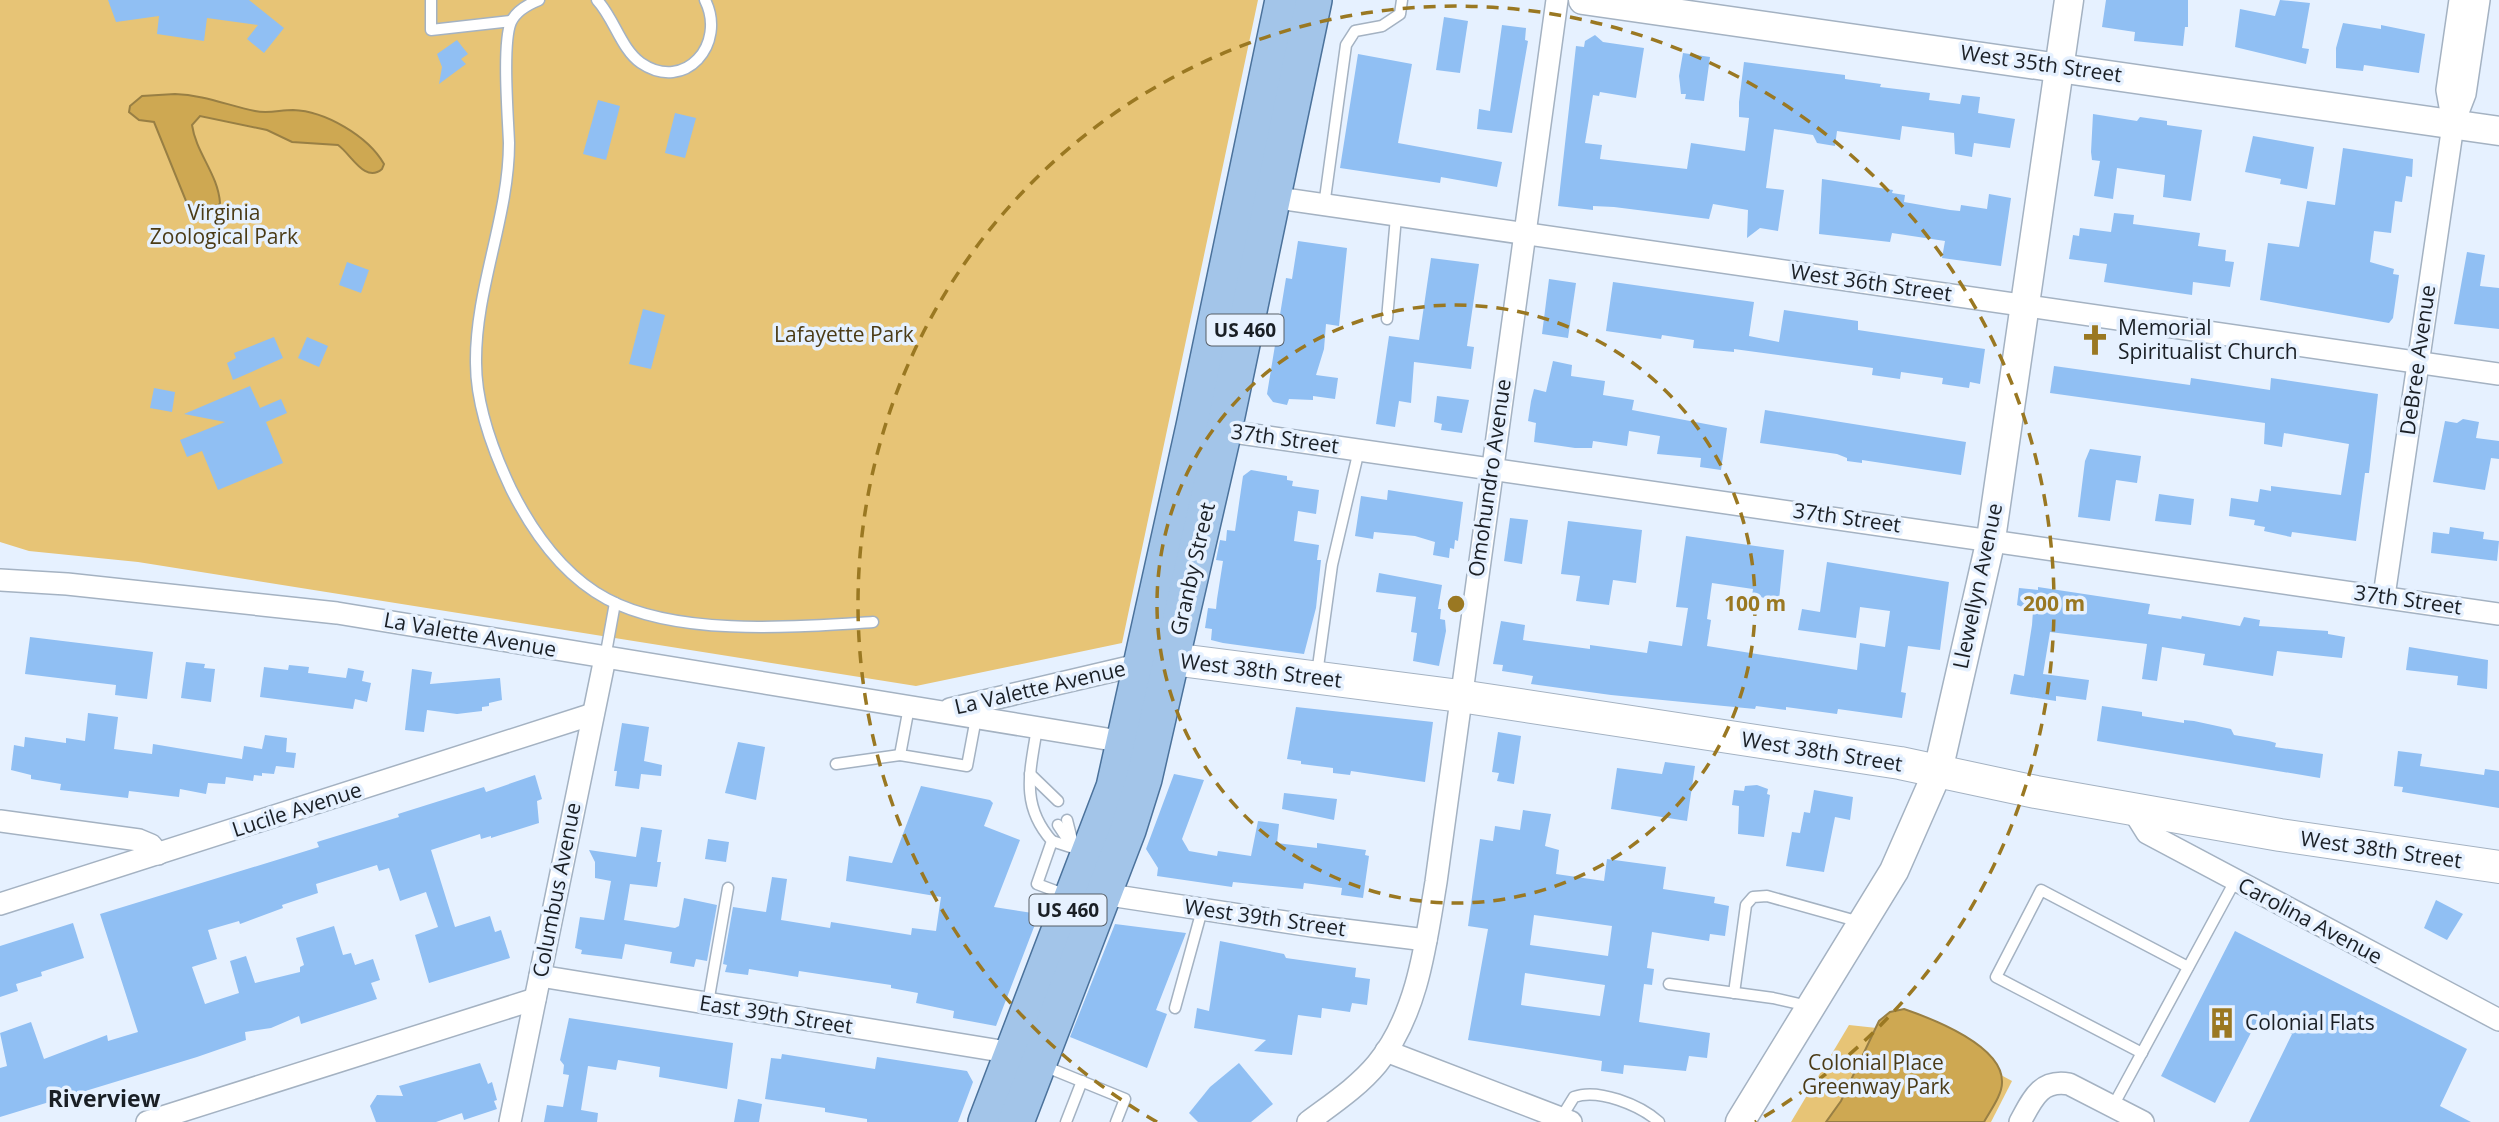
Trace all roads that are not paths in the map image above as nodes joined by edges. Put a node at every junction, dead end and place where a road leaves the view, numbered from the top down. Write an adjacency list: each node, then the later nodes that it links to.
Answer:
1 (431, 0): 13 (lane)
2 (539, 0): 13 (lane)
3 (597, 0): 4 (lane)
4 (705, 0)
5 (1283, 0): 17 (main road, Granby Street / US 460)
6 (1314, 0): 17 (main road, Granby Street / US 460)
7 (1402, 0): 18 (lane)
8 (1557, 0): 20 (street, Omohundro Avenue)
9 (1584, 0): 14 (street, West 35th Street)
10 (2069, 0): 14 (street, Llewellyn Avenue)
11 (2460, 0): 15 (street, DeBree Avenue)
12 (2479, 0): 15 (street, DeBree Avenue)
13 (511, 21): 31 (lane)
14 (2059, 67): 15 (street, West 35th Street); 21 (street, Llewellyn Avenue)
15 (2453, 125): 16 (street, West 35th Street); 23 (street, DeBree Avenue)
16 (2499, 131)
17 (1258, 195): 18 (street, West 36th Street); 25 (main road, Granby Street / US 460)
18 (1324, 206): 19 (street, West 36th Street)
19 (1396, 217): 20 (street, West 36th Street); 22 (lane)
20 (1526, 233): 21 (street, West 36th Street); 27 (street, Omohundro Avenue)
21 (2025, 306): 23 (street, West 36th Street); 28 (street, Llewellyn Avenue)
22 (1387, 319)
23 (2417, 362): 24 (street, West 36th Street); 30 (street, DeBree Avenue)
24 (2499, 374)
25 (1209, 428): 26 (street, 37th Street); 35 (main road, Granby Street / US 460)
26 (1359, 450): 27 (street, 37th Street); 36 (lane)
27 (1490, 468): 28 (street, 37th Street); 37 (street, Omohundro Avenue)
28 (1990, 540): 30 (street, 37th Street); 46 (street, Llewellyn Avenue)
29 (0, 580): 34 (street, La Valette Avenue)
30 (2384, 596): 32 (street, 37th Street)
31 (615, 603): 33 (lane); 34 (lane)
32 (2499, 614)
33 (873, 622)
34 (605, 658): 38 (street, La Valette Avenue); 40 (street, Columbus Avenue)
35 (1157, 662): 36 (main road, West 38th Street); 39 (street, La Valette Avenue); 43 (main road, Granby Street / US 460); 58 (main road, Granby Street / US 460)
36 (1316, 678): 37 (main road, West 38th Street)
37 (1460, 696): 46 (main road, West 38th Street); 62 (street, Omohundro Avenue)
38 (909, 707): 39 (street, La Valette Avenue); 44 (lane)
39 (937, 712): 41 (street, La Valette Avenue)
40 (593, 714): 54 (street, Lucile Avenue); 64 (street, Columbus Avenue)
41 (976, 718): 42 (street, La Valette Avenue); 44 (lane)
42 (1037, 728): 43 (street, La Valette Avenue); 47 (lane)
43 (1125, 742): 53 (main road, Granby Street / US 460)
44 (900, 755): 45 (lane)
45 (835, 764)
46 (1938, 771): 49 (main road, West 38th Street); 61 (street, Llewellyn Avenue)
47 (1030, 774): 48 (lane); 52 (lane)
48 (1054, 802)
49 (2132, 809): 55 (main road, West 38th Street); 56 (street, Carolina Avenue)
50 (0, 821): 54 (street)
51 (1062, 823): 53 (lane)
52 (1052, 841): 53 (lane); 58 (lane)
53 (1082, 851): 58 (main road, Granby Street / US 460)
54 (158, 854): 59 (street, Lucile Avenue)
55 (2499, 867)
56 (2235, 881): 63 (lane); 71 (street, Carolina Avenue)
57 (727, 888): 68 (lane)
58 (1088, 896): 60 (street, West 39th Street); 74 (main road, Granby Street / US 460)
59 (0, 904)
60 (1202, 910): 62 (street, West 39th Street); 70 (lane)
61 (1863, 922): 66 (lane); 69 (street, Llewellyn Avenue)
62 (1426, 940): 72 (street, Omohundro Avenue)
63 (2188, 967): 73 (lane); 73 (lane)
64 (540, 976): 67 (street, Columbus Avenue); 68 (street, East 39th Street)
65 (1669, 984): 66 (lane)
66 (1734, 993): 69 (lane)
67 (535, 999): 78 (street); 79 (street, Columbus Avenue)
68 (708, 1003): 74 (street, East 39th Street)
69 (1811, 1007): 86 (street, Llewellyn Avenue)
70 (1175, 1008)
71 (2499, 1020)
72 (1386, 1051): 77 (street); 84 (street, Omohundro Avenue)
73 (2142, 1053): 76 (lane)
74 (1026, 1058): 75 (lane); 80 (main road, Granby Street / US 460); 81 (main road, Granby Street / US 460)
75 (1082, 1081): 82 (lane); 83 (lane)
76 (2113, 1107): 87 (street); 88 (street)
77 (1566, 1120): 85 (lane)
78 (147, 1122)
79 (510, 1122)
80 (986, 1122)
81 (1016, 1122)
82 (1066, 1122)
83 (1116, 1122)
84 (1308, 1122)
85 (1659, 1122)
86 (1740, 1122)
87 (2020, 1122)
88 (2143, 1122)

